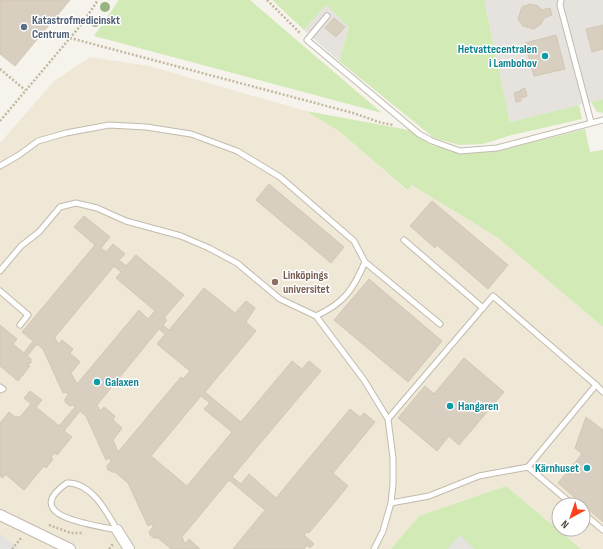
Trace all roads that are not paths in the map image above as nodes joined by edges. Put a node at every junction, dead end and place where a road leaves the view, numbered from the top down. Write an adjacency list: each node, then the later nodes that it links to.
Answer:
1 (561, 0): 4 (lane)
2 (326, 16): 4 (lane)
3 (603, 120): 4 (lane)
4 (591, 122)
5 (0, 166): 7 (lane)
6 (404, 240): 10 (lane)
7 (365, 262): 11 (lane); 12 (lane)
8 (0, 271): 11 (lane)
9 (0, 291): 13 (lane)
10 (484, 308): 14 (lane); 18 (lane)
11 (316, 316): 18 (lane)
12 (440, 324)
13 (20, 325)
14 (596, 385): 17 (lane); 19 (lane)
15 (0, 387): 16 (lane)
16 (0, 390)
17 (603, 392)
18 (388, 419): 21 (lane)
19 (528, 467): 20 (lane); 21 (lane)
20 (564, 497)
21 (391, 503): 28 (lane)
22 (0, 515): 26 (street)
23 (591, 520): 25 (lane)
24 (117, 530): 24 (lane); 27 (street)
25 (603, 530)
26 (70, 549)
27 (129, 549)
28 (374, 549)

